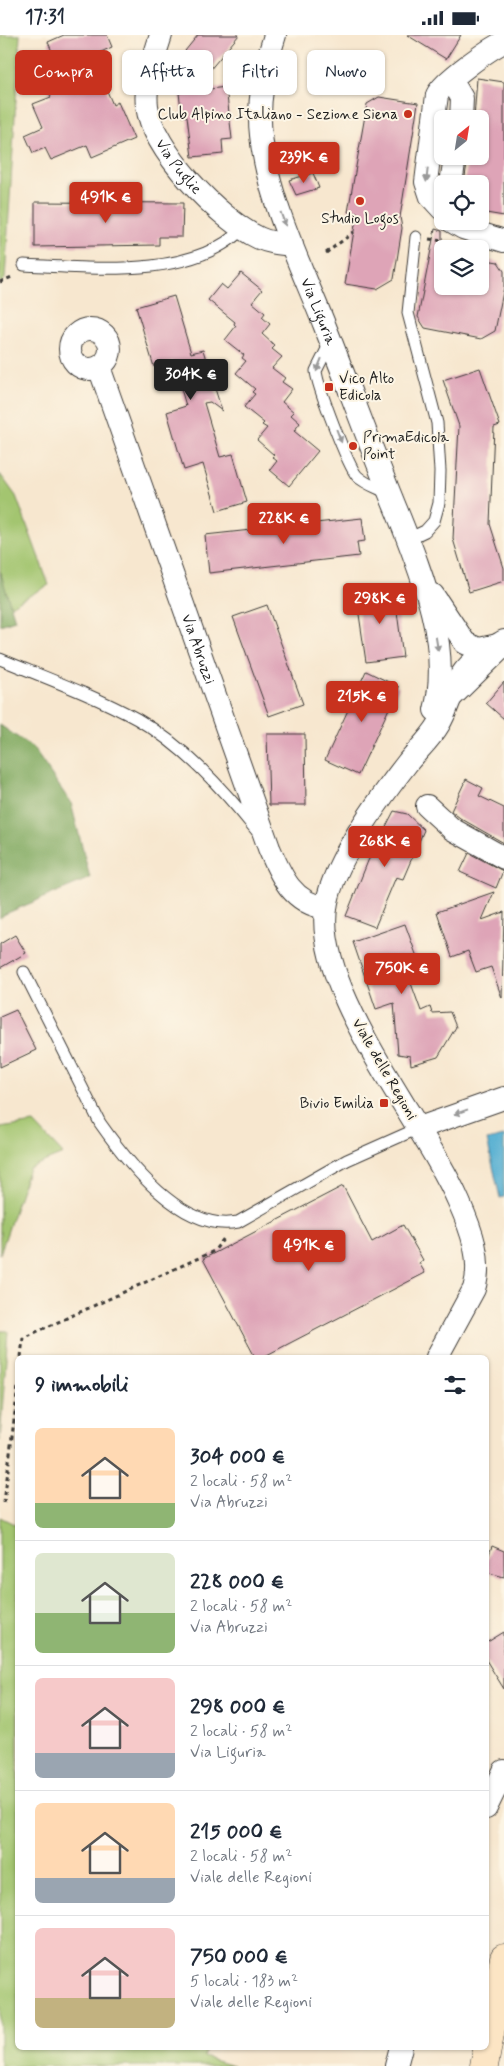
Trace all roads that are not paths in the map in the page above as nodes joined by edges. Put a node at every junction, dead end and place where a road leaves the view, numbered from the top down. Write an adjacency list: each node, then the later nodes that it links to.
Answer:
1 (161, 35): 7 (street, Via Puglie)
2 (275, 35): 11 (street, Via Liguria, one-way to 11)
3 (504, 42): 4 (street)
4 (452, 81): 5 (street); 6 (street, one-way to 6)
5 (461, 110)
6 (434, 201)
7 (242, 228): 11 (street, Via Puglie); 12 (lane)
8 (469, 230): 10 (street)
9 (416, 237): 14 (lane)
10 (504, 241)
11 (292, 245): 14 (street, Via Liguria, one-way to 14)
12 (24, 265)
13 (99, 367): 20 (street, Via Abruzzi)
14 (408, 539): 15 (street, Via Liguria)
15 (424, 579): 16 (street, Via Liguria); 18 (street, Via Liguria, one-way to 18)
16 (502, 646): 18 (street, Viale delle Regioni)
17 (0, 659): 20 (lane)
18 (418, 749): 22 (street, Viale delle Regioni)
19 (427, 806): 21 (street)
20 (269, 848): 22 (street, Via Abruzzi)
21 (504, 858)
22 (326, 907): 25 (street, Viale delle Regioni)
23 (24, 973): 25 (lane)
24 (504, 1098): 25 (street, one-way to 25)
25 (419, 1128): 26 (street, Viale delle Regioni)
26 (438, 1355)
27 (504, 1771): 28 (street)
28 (489, 1802)
29 (504, 1959): 30 (street)
30 (489, 2039)
31 (401, 2050): 33 (street)
32 (487, 2050): 34 (street)
33 (396, 2066)
34 (484, 2066)

